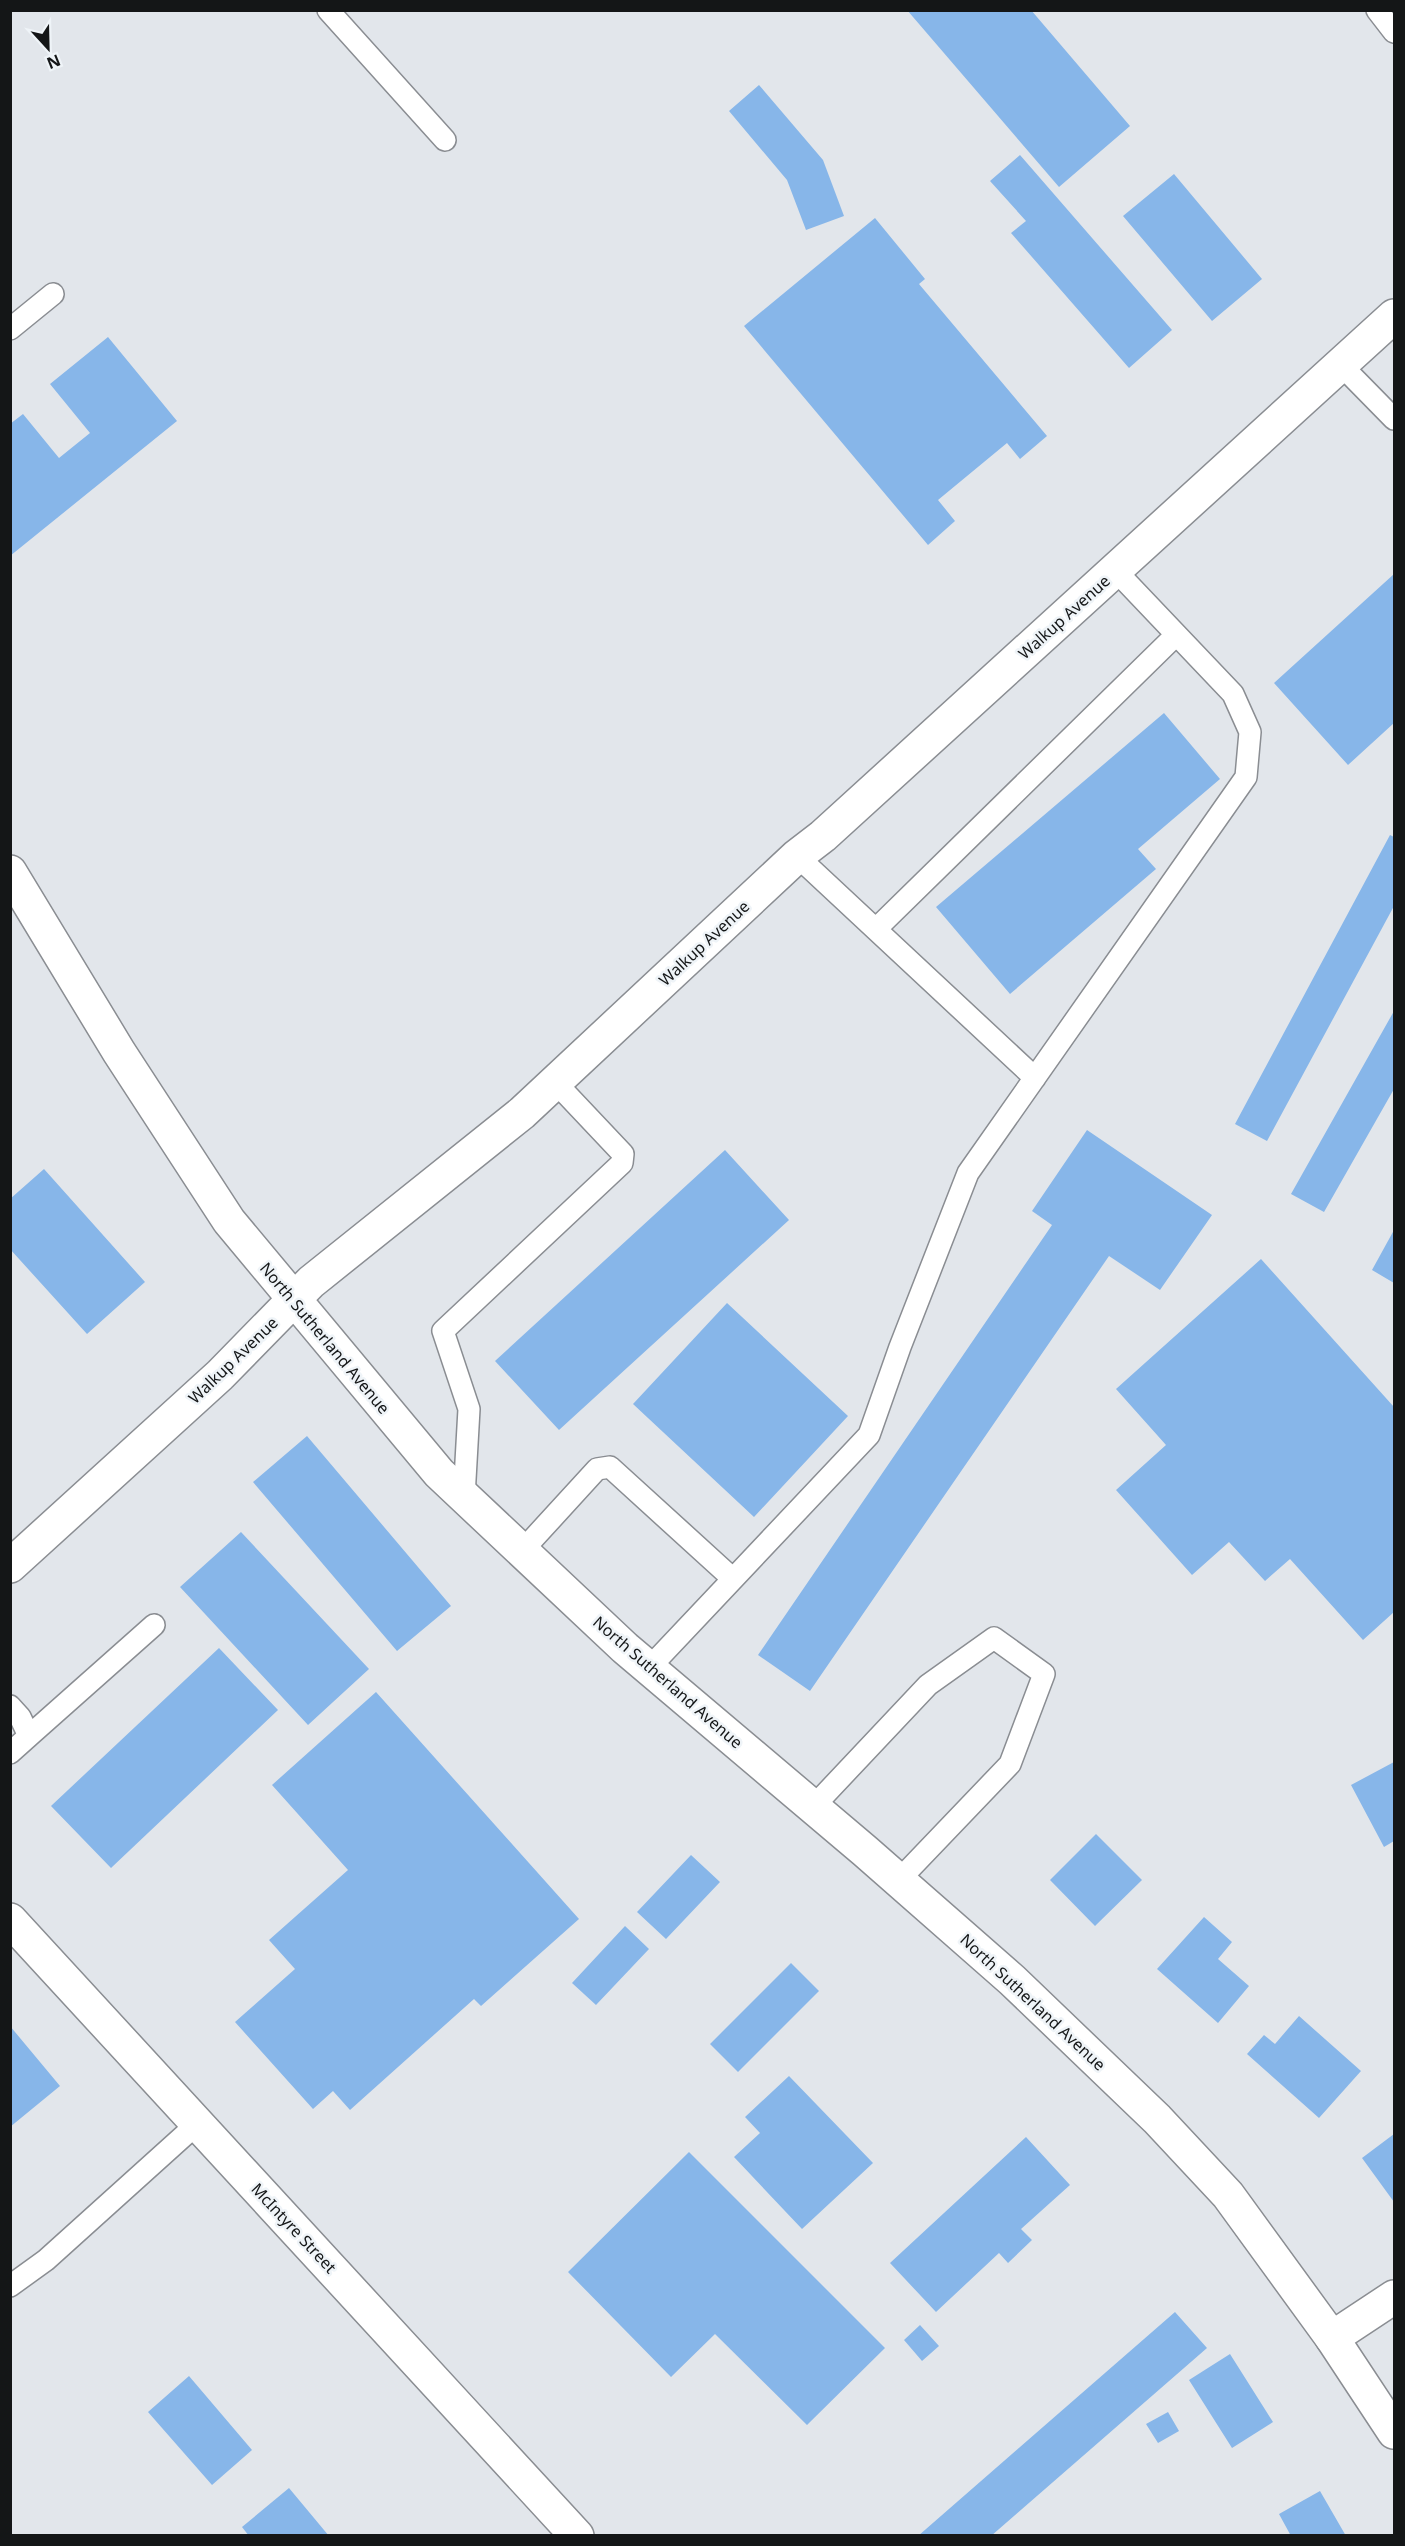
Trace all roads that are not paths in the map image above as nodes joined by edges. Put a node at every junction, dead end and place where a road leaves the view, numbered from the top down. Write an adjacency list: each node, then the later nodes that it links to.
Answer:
1 (328, 10): 4 (lane)
2 (1377, 10): 3 (lane)
3 (1395, 32)
4 (445, 140)
5 (53, 294): 7 (lane)
6 (1395, 316): 8 (street, Walkup Avenue)
7 (10, 329)
8 (1341, 365): 9 (lane); 10 (street, Walkup Avenue)
9 (1395, 419)
10 (1115, 570): 11 (lane); 12 (street, Walkup Avenue)
11 (1176, 635): 14 (lane); 15 (lane)
12 (797, 856): 14 (lane); 16 (street, Walkup Avenue)
13 (10, 872): 17 (street, North Sutherland Avenue)
14 (876, 929): 15 (lane)
15 (1035, 1078): 21 (lane)
16 (555, 1082): 17 (street, Walkup Avenue); 18 (lane)
17 (293, 1301): 18 (street, North Sutherland Avenue); 20 (street, Walkup Avenue)
18 (464, 1497): 19 (street, North Sutherland Avenue)
19 (522, 1551): 21 (lane); 23 (street, North Sutherland Avenue)
20 (13, 1558)
21 (733, 1580): 23 (lane)
22 (154, 1625): 25 (lane)
23 (649, 1668): 27 (street, North Sutherland Avenue)
24 (10, 1706): 25 (lane)
25 (29, 1736): 26 (lane)
26 (10, 1753)
27 (813, 1807): 28 (street, North Sutherland Avenue); 28 (lane)
28 (899, 1880): 33 (street, North Sutherland Avenue)
29 (10, 1920): 30 (street, McIntyre Street)
30 (198, 2123): 31 (lane); 35 (street, McIntyre Street)
31 (10, 2286)
32 (1395, 2297): 33 (street)
33 (1332, 2338): 34 (street, North Sutherland Avenue)
34 (1395, 2432)
35 (577, 2535)

